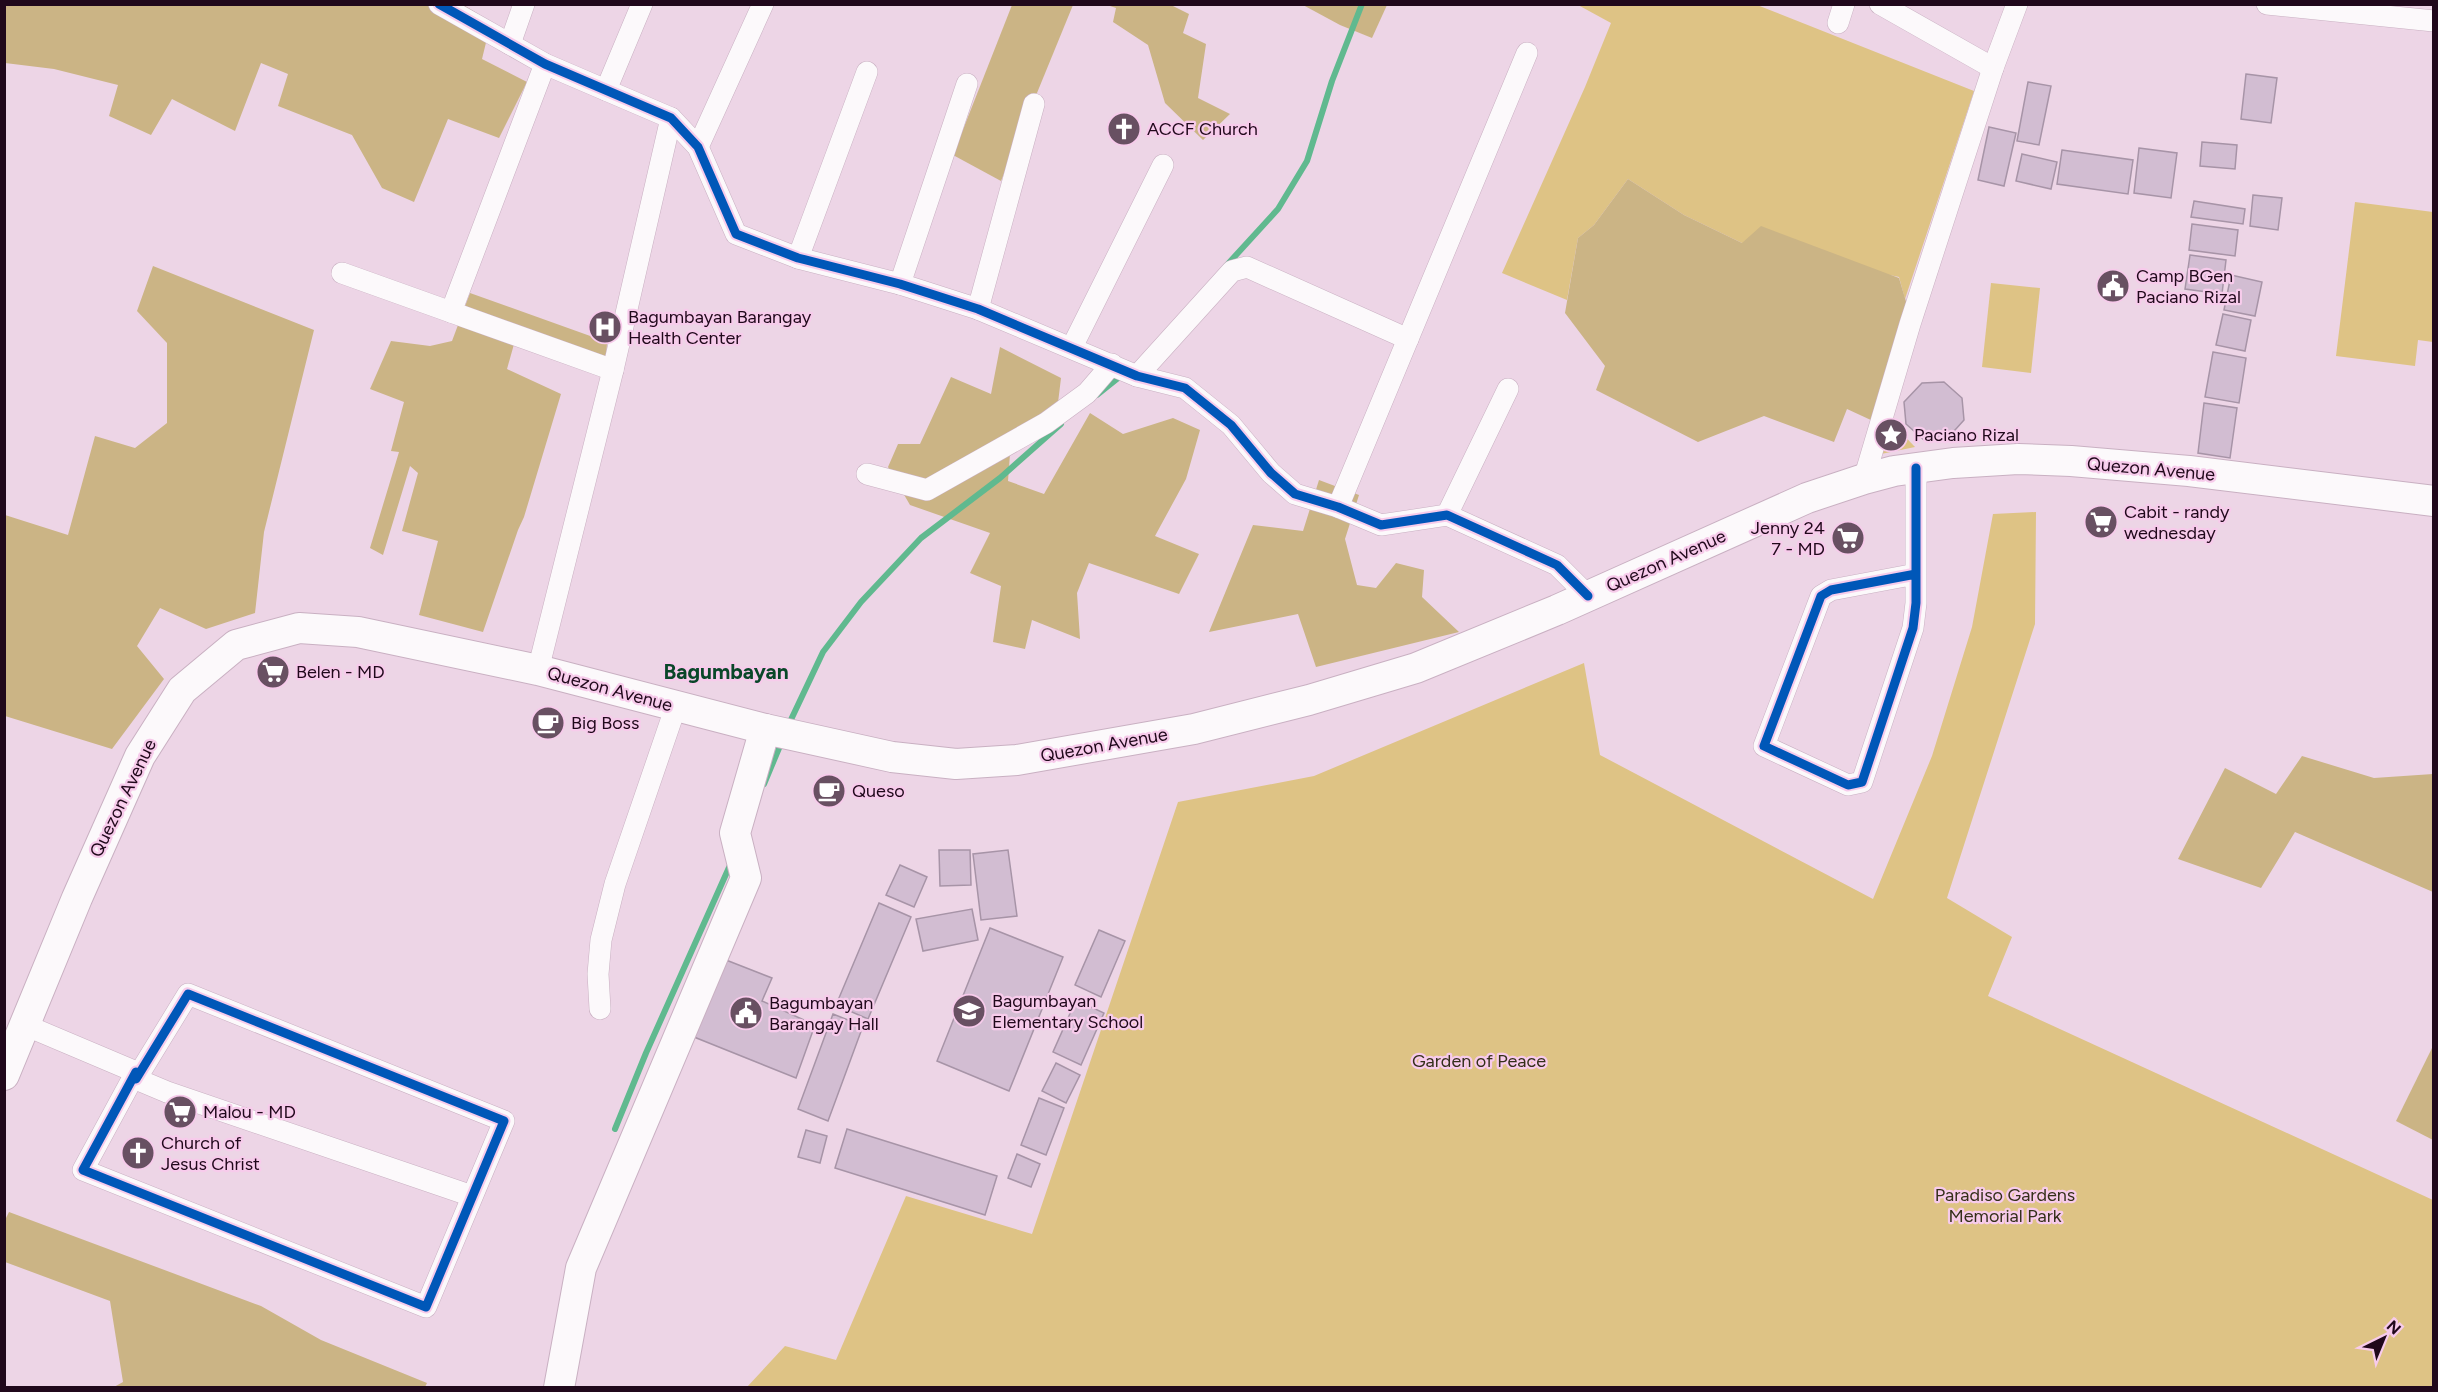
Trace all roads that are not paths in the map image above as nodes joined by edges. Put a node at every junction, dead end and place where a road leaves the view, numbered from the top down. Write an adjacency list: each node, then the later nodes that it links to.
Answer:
1 (439, 4): 9 (street)
2 (524, 4): 9 (street)
3 (642, 4): 15 (street)
4 (763, 4): 18 (street)
5 (1880, 4): 12 (street)
6 (2017, 4): 12 (street)
7 (2267, 4): 8 (street)
8 (2433, 21)
9 (510, 44): 11 (street)
10 (1527, 53): 25 (street)
11 (546, 64): 15 (street); 24 (street)
12 (1993, 68): 33 (street)
13 (867, 72): 20 (street)
14 (967, 84): 22 (street)
15 (606, 90): 17 (street)
16 (1034, 104): 23 (street)
17 (671, 118): 18 (street); 28 (street)
18 (698, 147): 20 (street)
19 (1163, 165): 26 (street)
20 (798, 258): 22 (street)
21 (342, 273): 24 (street)
22 (900, 284): 23 (street)
23 (978, 309): 26 (street)
24 (451, 312): 28 (street)
25 (1408, 339): 29 (street); 35 (street)
26 (1072, 347): 27 (street)
27 (1112, 364): 29 (street); 32 (street)
28 (613, 370): 39 (street)
29 (1137, 376): 35 (street)
30 (1508, 389): 36 (street)
31 (1916, 468): 33 (main road, Quezon Avenue); 34 (main road, Quezon Avenue); 37 (street)
32 (867, 474)
33 (1864, 479): 38 (main road, Quezon Avenue)
34 (2433, 501)
35 (1338, 507): 36 (street)
36 (1447, 515): 38 (street)
37 (1916, 574): 37 (street)
38 (1588, 596): 41 (main road, Quezon Avenue)
39 (538, 670): 40 (main road, Quezon Avenue); 43 (main road, Quezon Avenue)
40 (676, 706): 41 (main road, Quezon Avenue); 42 (street)
41 (765, 729): 47 (main road)
42 (600, 1009)
43 (25, 1025): 44 (main road, Quezon Avenue); 45 (street)
44 (4, 1076)
45 (136, 1076): 46 (street); 46 (street); 46 (street)
46 (472, 1196)
47 (559, 1388)

